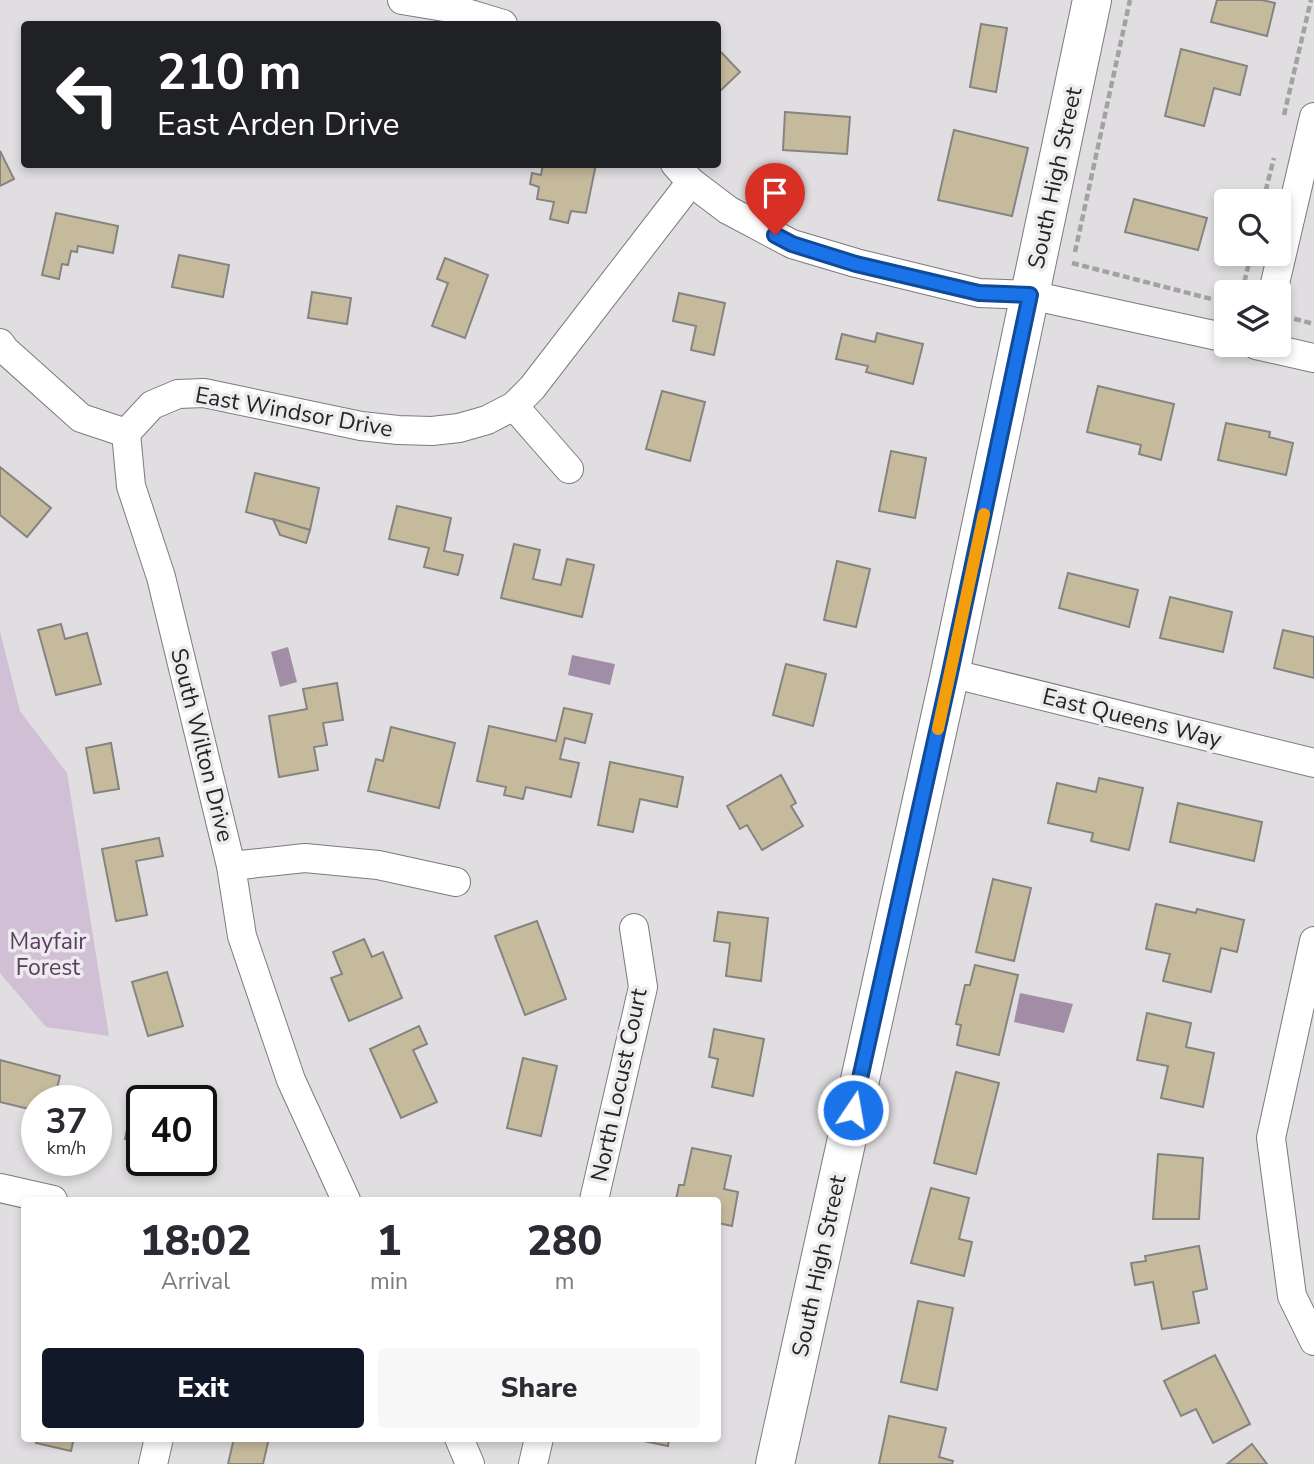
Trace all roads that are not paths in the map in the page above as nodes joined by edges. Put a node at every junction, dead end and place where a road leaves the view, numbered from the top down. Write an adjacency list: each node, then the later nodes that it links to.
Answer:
1 (402, 0): 3 (street)
2 (1092, 0): 7 (street, South High Street)
3 (493, 21)
4 (1314, 117): 6 (street)
5 (683, 173): 7 (street); 12 (street, East Windsor Drive)
6 (1276, 280)
7 (1030, 295): 8 (street); 15 (street, South High Street)
8 (1214, 335)
9 (0, 342): 13 (street)
10 (1291, 353): 11 (street)
11 (1314, 358)
12 (514, 406): 13 (street, East Windsor Drive); 14 (street)
13 (126, 433): 17 (street, South Wilton Drive)
14 (569, 469)
15 (950, 673): 16 (street, East Queens Way); 32 (street, South High Street)
16 (1314, 763)
17 (231, 866): 18 (street); 23 (street, South Wilton Drive)
18 (456, 882)
19 (634, 928): 24 (street, North Locust Court)
20 (1314, 941): 25 (street)
21 (0, 1188): 22 (street)
22 (40, 1197)
23 (345, 1197)
24 (595, 1197)
25 (1314, 1340)
26 (158, 1442): 29 (street)
27 (461, 1442): 30 (street)
28 (538, 1442): 31 (street)
29 (153, 1464)
30 (470, 1464)
31 (533, 1464)
32 (775, 1464)

